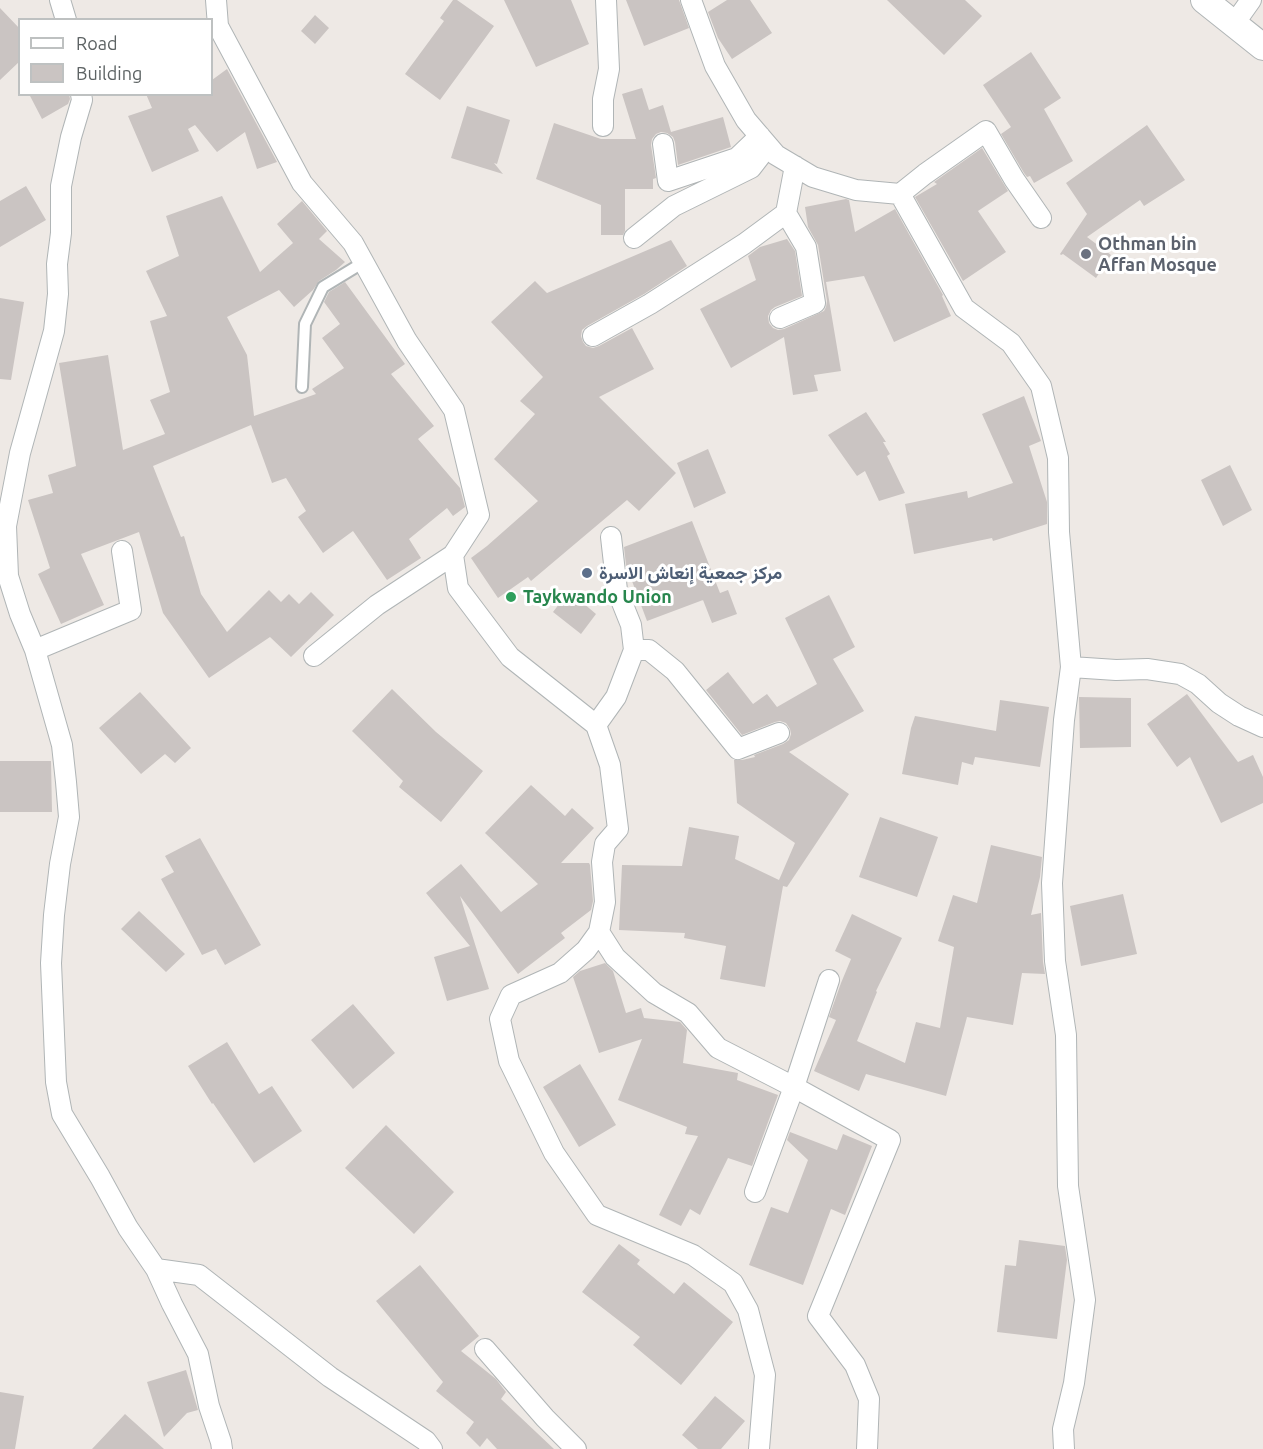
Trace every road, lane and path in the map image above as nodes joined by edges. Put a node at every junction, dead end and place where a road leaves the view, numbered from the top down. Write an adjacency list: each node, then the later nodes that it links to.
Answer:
1 (60, 0): 7 (street)
2 (216, 0): 19 (street)
3 (606, 0): 11 (street)
4 (691, 0): 12 (street)
5 (1204, 0): 8 (street)
6 (1251, 0): 8 (street)
7 (65, 18)
8 (1234, 24): 9 (street)
9 (1263, 47)
10 (81, 96): 26 (street)
11 (603, 126)
12 (764, 141): 13 (street); 14 (street); 18 (street)
13 (663, 144)
14 (795, 166): 15 (street); 16 (street)
15 (900, 194): 17 (street); 29 (street)
16 (786, 213): 20 (street); 21 (street)
17 (1041, 218)
18 (634, 238)
19 (364, 262): 22 (lane); 25 (street)
20 (780, 318)
21 (592, 336)
22 (302, 387)
23 (611, 537): 27 (street)
24 (122, 550): 26 (street)
25 (453, 555): 28 (street); 30 (street)
26 (35, 650): 37 (street)
27 (634, 650): 30 (street); 32 (street)
28 (314, 656)
29 (1071, 667): 31 (street); 44 (street)
30 (596, 725): 33 (street)
31 (1263, 727)
32 (779, 733)
33 (599, 932): 35 (street); 42 (street)
34 (829, 980): 35 (street)
35 (794, 1087): 36 (street); 43 (street)
36 (755, 1192)
37 (156, 1269): 39 (street); 40 (street)
38 (485, 1349): 41 (street)
39 (222, 1449)
40 (432, 1449)
41 (576, 1449)
42 (759, 1449)
43 (867, 1449)
44 (1064, 1449)

